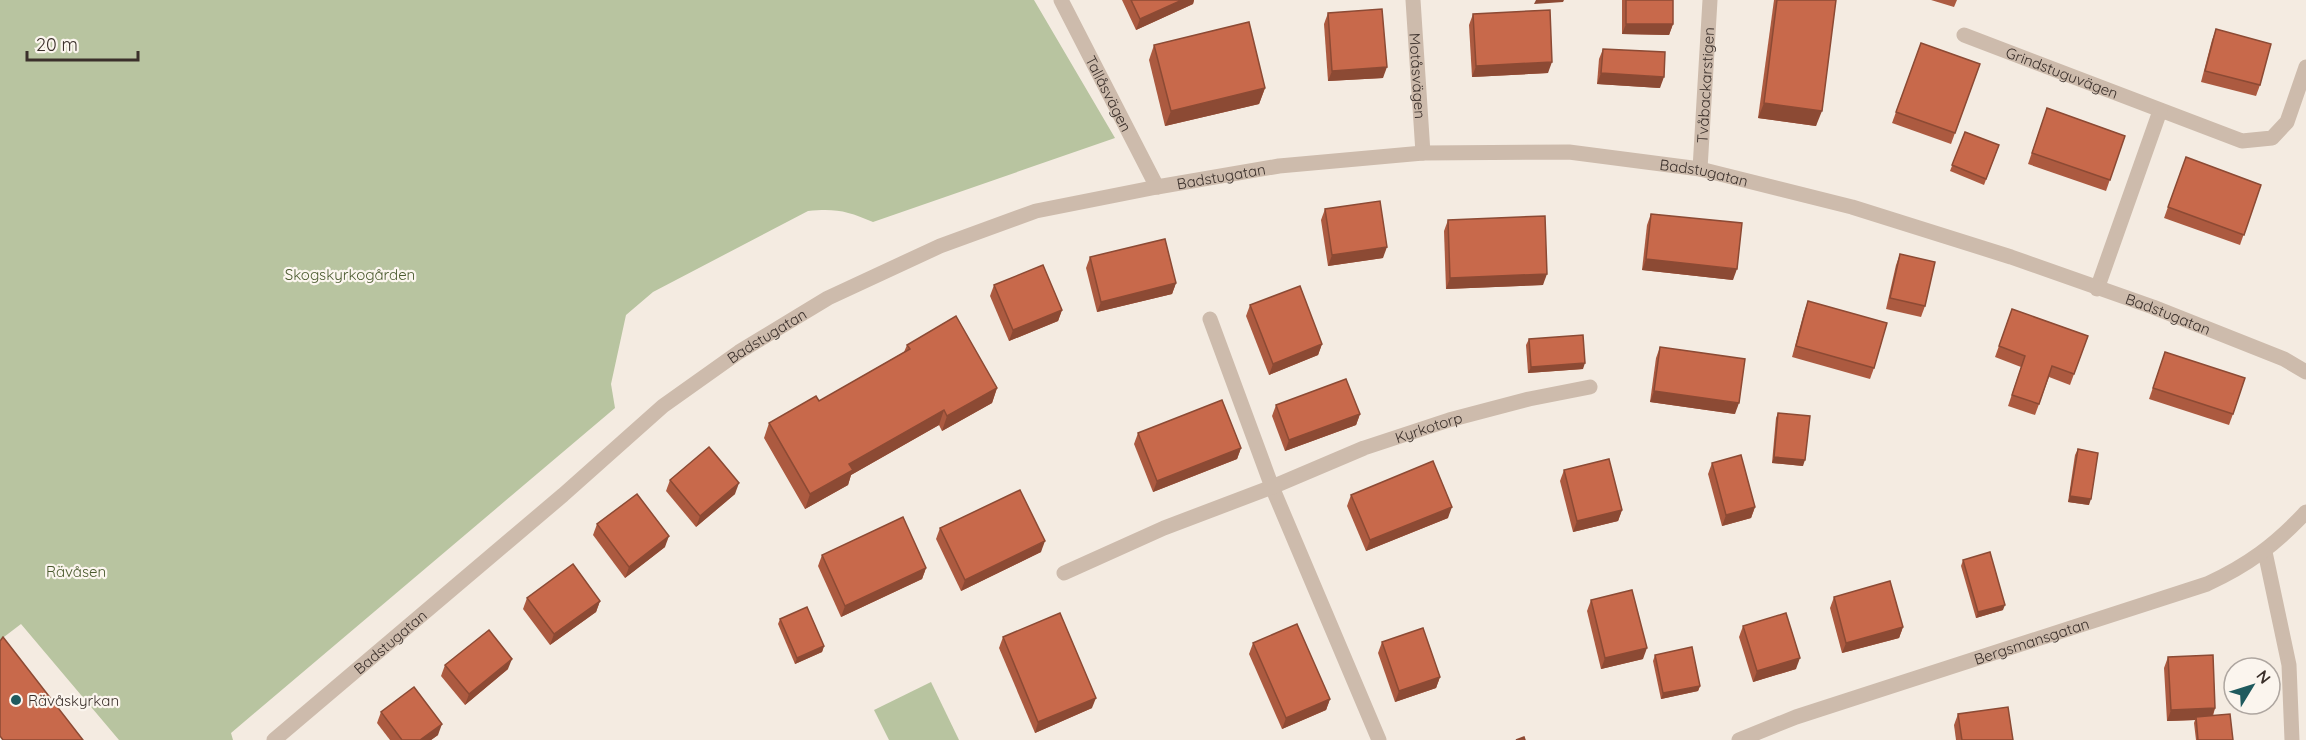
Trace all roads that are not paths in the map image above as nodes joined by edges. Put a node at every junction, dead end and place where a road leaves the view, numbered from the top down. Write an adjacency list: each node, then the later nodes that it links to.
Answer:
1 (1061, 0): 9 (street, Tallåsvägen)
2 (1413, 0): 7 (street, Motåsvägen)
3 (1710, 0): 8 (street, Tvåbackarstigen)
4 (1964, 35): 6 (street, Grindstuguvägen)
5 (2306, 66): 6 (street, Grindstuguvägen)
6 (2160, 111): 10 (street)
7 (1423, 153): 8 (street, Badstugatan); 9 (street, Badstugatan)
8 (1700, 169): 10 (street, Badstugatan)
9 (1157, 187): 18 (street, Badstugatan)
10 (2097, 289): 12 (street, Badstugatan)
11 (1210, 319): 14 (street)
12 (2306, 372)
13 (1590, 387): 14 (street, Kyrkotorp)
14 (1272, 487): 17 (street, Kyrkotorp); 19 (street)
15 (2306, 512): 16 (street, Bergsmansgatan)
16 (2265, 552): 20 (street, Bergsmansgatan); 21 (street)
17 (1064, 573)
18 (274, 740)
19 (1379, 740)
20 (1739, 740)
21 (2292, 740)

